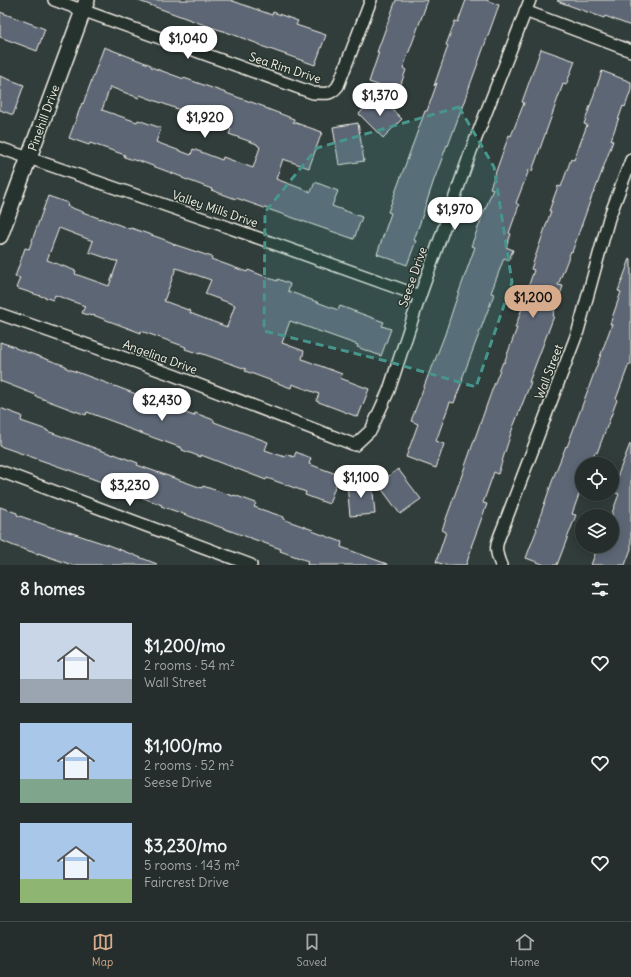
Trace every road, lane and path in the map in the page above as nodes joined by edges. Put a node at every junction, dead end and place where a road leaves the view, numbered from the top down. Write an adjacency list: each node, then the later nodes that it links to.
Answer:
1 (54, 0): 4 (street, Sea Rim Drive)
2 (371, 0): 4 (street, Sea Rim Drive)
3 (530, 0): 5 (street, Seese Drive)
4 (85, 5): 8 (street, Pinehill Drive)
5 (525, 11): 6 (street); 11 (street, Seese Drive)
6 (631, 51)
7 (0, 148): 8 (street, Valley Mills Drive)
8 (29, 159): 10 (street, Pinehill Drive); 11 (street, Valley Mills Drive)
9 (631, 160): 16 (street, Wall Street)
10 (0, 236)
11 (420, 296): 13 (street, Seese Drive)
12 (0, 314): 13 (street, Angelina Drive)
13 (355, 445)
14 (0, 471): 15 (street)
15 (251, 565)
16 (501, 565)

